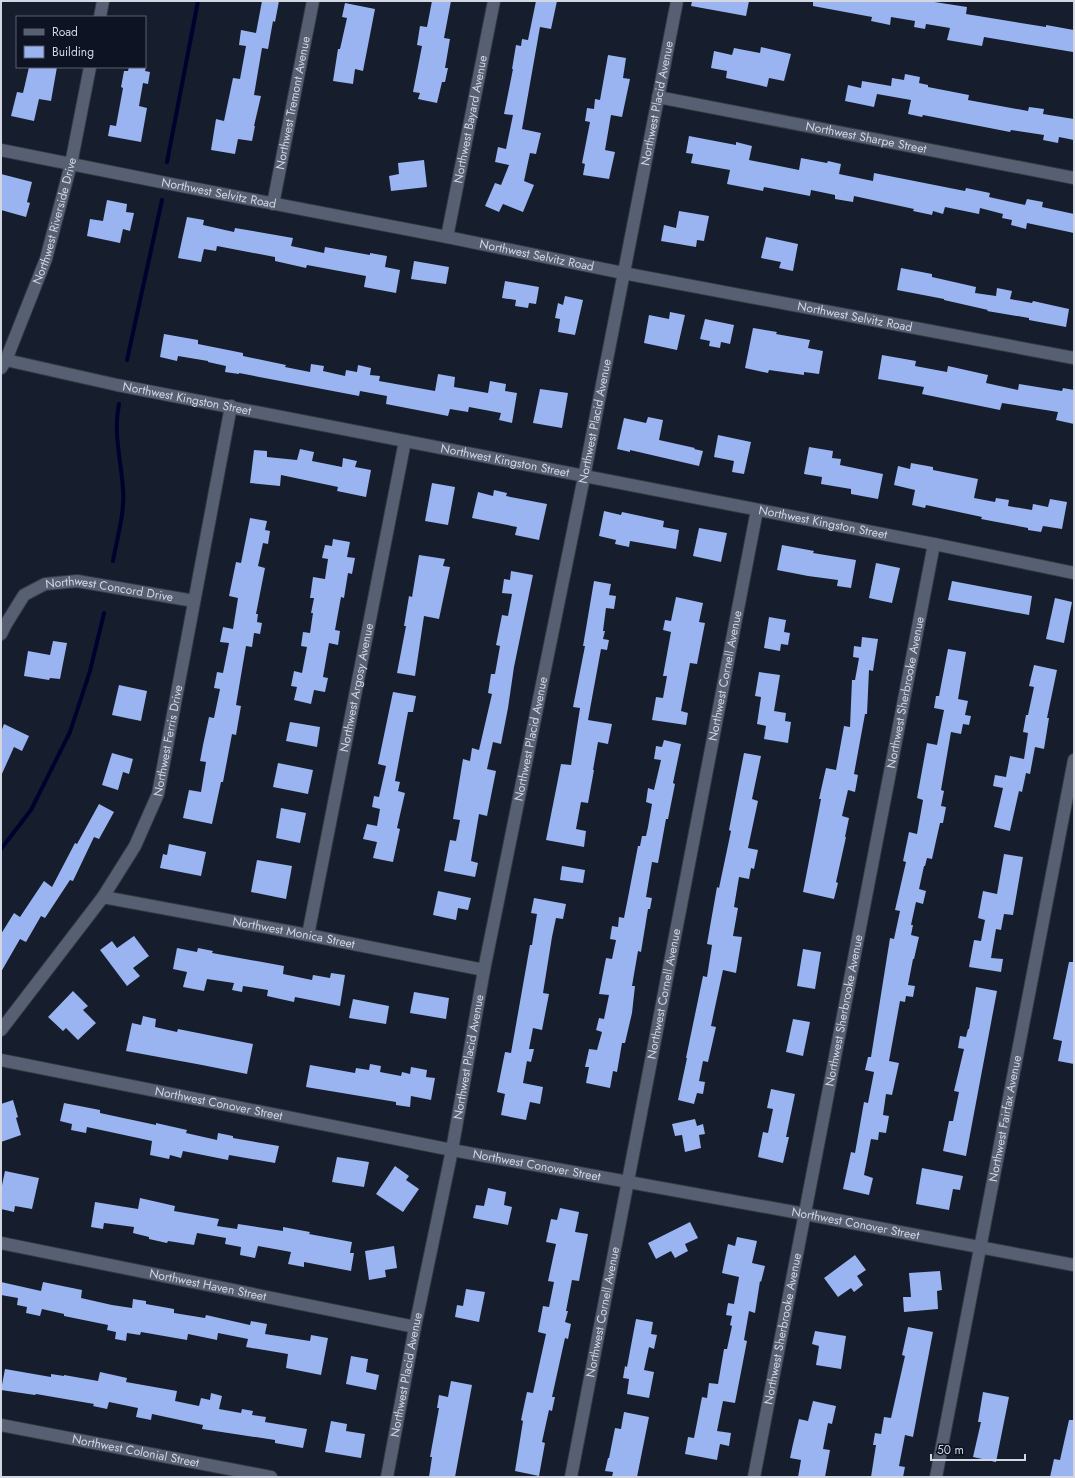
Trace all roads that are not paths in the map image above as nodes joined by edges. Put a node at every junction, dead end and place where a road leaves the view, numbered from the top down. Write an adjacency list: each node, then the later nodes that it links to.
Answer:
1 (103, 1): 5 (street)
2 (313, 1): 11 (street, Northwest Tremont Avenue)
3 (494, 1): 12 (street, Northwest Bayard Avenue)
4 (677, 1): 7 (street, Northwest Placid Avenue)
5 (100, 16)
6 (90, 68): 9 (street, Northwest Riverside Drive)
7 (658, 97): 10 (street, Northwest Sharpe Street); 13 (street, Northwest Placid Avenue)
8 (1, 150): 9 (street, Northwest Selvitz Road)
9 (71, 164): 11 (street, Northwest Selvitz Road); 15 (street, Northwest Riverside Drive)
10 (1074, 178)
11 (273, 204): 12 (street, Northwest Selvitz Road)
12 (447, 237): 13 (street, Northwest Selvitz Road)
13 (623, 273): 14 (street, Northwest Selvitz Road); 18 (street, Northwest Placid Avenue)
14 (1074, 358)
15 (4, 364): 16 (street, Northwest Kingston Street)
16 (231, 406): 17 (street, Northwest Kingston Street); 22 (street, Northwest Ferris Drive)
17 (404, 441): 18 (street, Northwest Kingston Street); 26 (street, Northwest Argosy Avenue)
18 (584, 477): 19 (street, Northwest Kingston Street); 27 (street, Northwest Placid Avenue)
19 (757, 510): 20 (street, Northwest Kingston Street); 31 (street, Northwest Cornell Avenue)
20 (934, 544): 21 (street, Northwest Kingston Street); 32 (street, Northwest Sherbrooke Avenue)
21 (1074, 573)
22 (194, 601): 23 (street, Northwest Concord Drive); 25 (street, Northwest Ferris Drive)
23 (1, 634)
24 (1074, 760): 34 (street, Northwest Fairfax Avenue)
25 (104, 897): 26 (street, Northwest Monica Street); 28 (street, Northwest Ferris Drive)
26 (308, 935): 27 (street, Northwest Monica Street)
27 (484, 970): 30 (street, Northwest Placid Avenue)
28 (1, 1030)
29 (1, 1060): 30 (street, Northwest Conover Street)
30 (452, 1150): 31 (street, Northwest Conover Street); 36 (street, Northwest Placid Avenue)
31 (629, 1182): 32 (street, Northwest Conover Street); 40 (street, Northwest Cornell Avenue)
32 (805, 1214): 34 (street, Northwest Conover Street); 41 (street, Northwest Sherbrooke Avenue)
33 (1, 1243): 36 (street, Northwest Haven Street)
34 (981, 1247): 35 (street, Northwest Conover Street); 42 (street, Northwest Fairfax Avenue)
35 (1074, 1265)
36 (415, 1327): 39 (street, Northwest Placid Avenue)
37 (1, 1425): 38 (street, Northwest Colonial Street)
38 (271, 1477)
39 (387, 1477)
40 (571, 1477)
41 (754, 1477)
42 (936, 1477)

